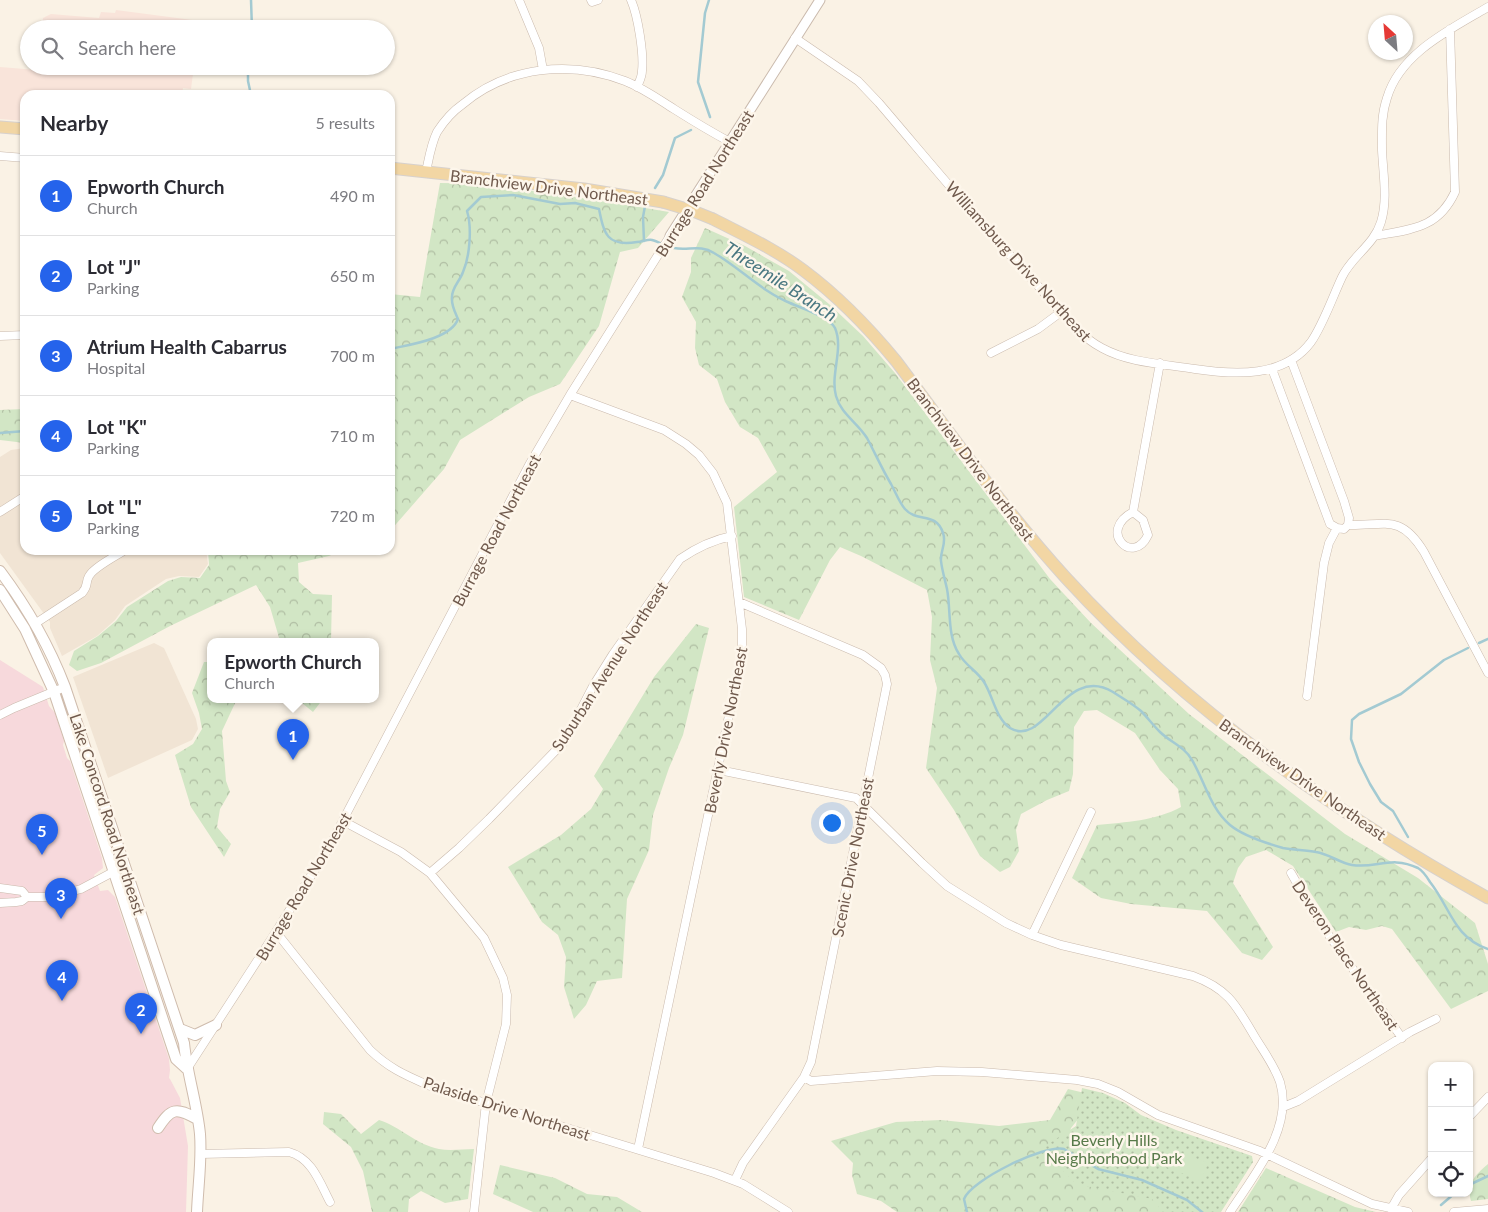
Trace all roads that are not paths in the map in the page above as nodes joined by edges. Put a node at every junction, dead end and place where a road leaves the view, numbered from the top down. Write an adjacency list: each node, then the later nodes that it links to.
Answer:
1 (520, 0): 9 (street)
2 (591, 0): 3 (street)
3 (598, 0)
4 (631, 0): 10 (street)
5 (820, 0): 8 (street, Burrage Road Northeast)
6 (1488, 7): 7 (street, Williamsburg Drive Northeast)
7 (1450, 29): 19 (street, Williamsburg Drive Northeast); 19 (street)
8 (795, 38): 13 (street, Burrage Road Northeast); 20 (street, Williamsburg Drive Northeast)
9 (543, 70): 10 (street); 17 (street)
10 (638, 87): 13 (street)
11 (0, 127): 12 (main road)
12 (20, 129)
13 (730, 142): 18 (street, Burrage Road Northeast)
14 (0, 156): 15 (street)
15 (20, 158)
16 (395, 169): 17 (main road, Branchview Drive Northeast)
17 (426, 172): 54 (main road, Branchview Drive Northeast, bridge)
18 (670, 236): 27 (street, Burrage Road Northeast)
19 (1375, 236): 24 (street, Williamsburg Drive Northeast)
20 (1061, 312): 23 (street); 25 (street, Williamsburg Drive Northeast)
21 (20, 335): 22 (street)
22 (0, 336)
23 (991, 353)
24 (1291, 360): 26 (street, Williamsburg Drive Northeast); 31 (street)
25 (1160, 363): 26 (street, Williamsburg Drive Northeast); 30 (street)
26 (1272, 369): 32 (street)
27 (570, 395): 33 (street, Beverly Drive Northeast); 47 (street, Burrage Road Northeast)
28 (20, 499): 29 (street)
29 (0, 512)
30 (1133, 512): 30 (street)
31 (1348, 525): 32 (street); 39 (street)
32 (1337, 528): 42 (street)
33 (732, 536): 37 (street, Beverly Drive Northeast); 50 (street, Suburban Avenue Northeast)
34 (118, 555): 38 (street)
35 (0, 571): 38 (main road, Lake Concord Road Northeast)
36 (0, 590): 41 (main road, Lake Concord Road Northeast)
37 (739, 602): 44 (street, Beverly Drive Northeast); 45 (street, Scenic Drive Northeast)
38 (36, 623): 40 (main road, Lake Concord Road Northeast)
39 (1488, 673)
40 (65, 687): 41 (street); 48 (main road, Lake Concord Road Northeast)
41 (54, 692): 43 (street); 49 (main road, Lake Concord Road Northeast)
42 (1308, 696)
43 (0, 716)
44 (719, 770): 45 (street); 70 (street, Beverly Drive Northeast)
45 (863, 804): 57 (street); 63 (street, Scenic Drive Northeast)
46 (1091, 812): 57 (street)
47 (343, 820): 50 (street); 56 (street, Burrage Road Northeast)
48 (124, 862): 49 (street); 60 (main road, Lake Concord Road Northeast)
49 (113, 872): 53 (street); 62 (main road, Lake Concord Road Northeast)
50 (430, 873): 65 (street)
51 (1291, 873): 61 (street, Deveron Place Northeast)
52 (0, 888): 53 (street)
53 (27, 897): 55 (street)
54 (1488, 898)
55 (0, 903)
56 (276, 932): 59 (street, Burrage Road Northeast); 65 (street, Palaside Drive Northeast)
57 (1032, 935): 66 (street)
58 (1436, 1019): 61 (street)
59 (216, 1024): 60 (main road); 62 (street, Burrage Road Northeast)
60 (180, 1029): 62 (main road, Lake Concord Road Northeast)
61 (1402, 1038): 66 (street)
62 (187, 1069): 68 (main road, Lake Concord Road Northeast)
63 (804, 1077): 72 (street); 74 (street, Scenic Drive Northeast)
64 (1488, 1097): 67 (street)
65 (486, 1103): 70 (street, Palaside Drive Northeast); 79 (street)
66 (1283, 1107): 72 (street)
67 (1473, 1113)
68 (197, 1118): 69 (main road); 71 (main road, Lake Concord Road Northeast)
69 (158, 1128)
70 (638, 1150): 74 (street, Palaside Drive Northeast)
71 (200, 1154): 75 (street); 78 (main road, Lake Concord Road Northeast)
72 (1266, 1154): 77 (street); 81 (street)
73 (1428, 1162): 77 (street)
74 (735, 1180): 80 (street, Palaside Drive Northeast)
75 (330, 1202)
76 (1488, 1208): 83 (street)
77 (1391, 1209): 82 (street)
78 (197, 1212)
79 (474, 1212)
80 (788, 1212)
81 (1230, 1212)
82 (1408, 1212)
83 (1454, 1212)

